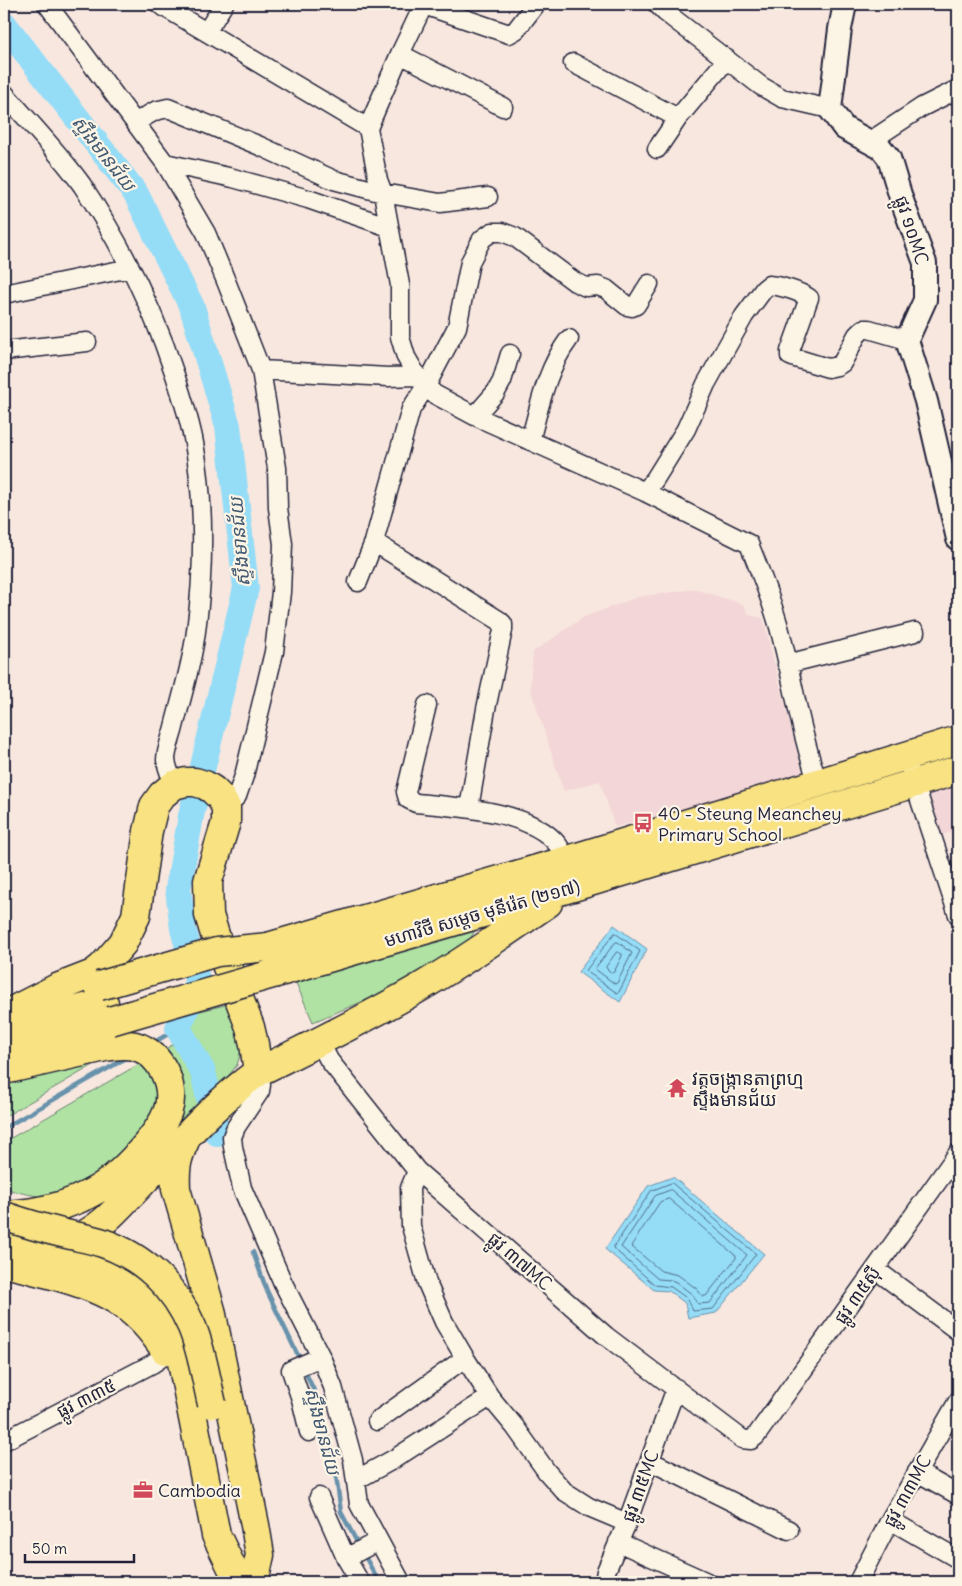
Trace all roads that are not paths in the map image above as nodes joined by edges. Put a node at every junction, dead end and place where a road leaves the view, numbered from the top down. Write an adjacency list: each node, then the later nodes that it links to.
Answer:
1 (47, 4): 17 (street)
2 (159, 4): 8 (street)
3 (224, 4): 8 (street)
4 (424, 4): 5 (street); 9 (street)
5 (536, 4)
6 (657, 4): 10 (street)
7 (845, 4): 15 (street)
8 (207, 31): 18 (street)
9 (400, 54): 14 (street); 18 (street)
10 (727, 59): 15 (street); 16 (street)
11 (572, 63): 16 (street)
12 (958, 89): 19 (street)
13 (4, 93): 25 (street)
14 (503, 107)
15 (830, 109): 19 (street, ផ្លូវ ១០MC)
16 (678, 118): 20 (street)
17 (136, 122): 21 (street); 22 (street)
18 (368, 128): 22 (street)
19 (869, 142): 29 (street, ផ្លូវ ១០MC)
20 (657, 149)
21 (165, 163): 24 (street); 33 (street)
22 (383, 193): 23 (street); 24 (street)
23 (488, 197)
24 (389, 227): 34 (street)
25 (130, 268): 27 (street); 49 (street)
26 (649, 284): 34 (street)
27 (4, 294)
28 (569, 339): 36 (street)
29 (907, 340): 37 (street); 38 (street)
30 (87, 342): 31 (street)
31 (4, 350)
32 (510, 354): 35 (street)
33 (261, 370): 34 (street); 50 (street)
34 (421, 381): 35 (street); 39 (street)
35 (475, 416): 36 (street)
36 (530, 441): 37 (street)
37 (645, 492): 42 (street)
38 (958, 539)
39 (374, 542): 40 (street); 51 (street)
40 (358, 582)
41 (915, 632): 42 (street)
42 (787, 664): 47 (street)
43 (428, 705): 51 (street)
44 (958, 740): 45 (main road, មហាវិថី សម្តេច មុនីរ៉េត (២១៧))
45 (906, 756): 47 (main road, មហាវិថី សម្តេច មុនីរ៉េត (២១៧)); 48 (street)
46 (958, 770): 48 (main road, មហាវិថី សម្តេច មុនីរ៉េត (២១៧))
47 (818, 783): 52 (main road, មហាវិថី សម្តេច មុនីរ៉េត (២១៧))
48 (914, 783): 53 (main road, មហាវិថី សម្តេច មុនីរ៉េត (២១៧)); 54 (street)
49 (175, 784): 50 (main road); 56 (main road)
50 (225, 806): 60 (main road)
51 (469, 808): 52 (street)
52 (565, 861): 53 (street); 55 (main road, មហាវិថី សម្តេច មុនីរ៉េត (២១៧))
53 (572, 887): 55 (main road, មហាវិថី សម្តេច មុនីរ៉េត (២១៧), bridge); 57 (main road)
54 (958, 915)
55 (104, 1014): 56 (main road); 58 (main road, មហាវិថី សម្តេច មុនីរ៉េត (២១៧)); 59 (main road); 64 (main road)
56 (8, 1017)
57 (319, 1041): 60 (main road); 63 (street, ផ្លូវ ៣៧MC)
58 (4, 1050)
59 (4, 1070)
60 (248, 1079): 61 (main road); 70 (street)
61 (193, 1130): 65 (main road); 90 (main road)
62 (958, 1153): 66 (street, ផ្លូវ ៣៥ស៊ី)
63 (417, 1171): 69 (street); 71 (street, ផ្លូវ ៣៧MC)
64 (4, 1216): 73 (main road, bridge)
65 (5, 1255): 68 (main road); 73 (main road)
66 (875, 1269): 67 (street); 77 (street, ផ្លូវ ៣៥ស៊ី)
67 (958, 1331)
68 (168, 1354): 73 (main road); 78 (street, ផ្លូវ ៣៣៥)
69 (465, 1358): 72 (street); 75 (street)
70 (310, 1362): 76 (street); 81 (street)
71 (676, 1388): 77 (street, ផ្លូវ ៣៧MC); 79 (street, ផ្លូវ ៣៥MC)
72 (490, 1397): 81 (street); 85 (street)
73 (200, 1398): 90 (main road)
74 (958, 1401): 80 (street, ផ្លូវ ៣៣MC)
75 (377, 1421)
76 (309, 1432)
77 (756, 1436)
78 (4, 1441)
79 (650, 1461): 85 (street, ផ្លូវ ៣៥MC); 86 (street)
80 (917, 1472): 82 (street); 84 (street, ផ្លូវ ៣៣MC)
81 (356, 1480): 88 (street)
82 (958, 1495)
83 (319, 1497): 88 (street)
84 (890, 1520): 89 (street); 95 (street, ផ្លូវ ៣៣MC)
85 (627, 1523): 87 (street, ផ្លូវ ៣៥MC)
86 (789, 1530)
87 (618, 1542): 93 (street, ផ្លូវ ៣៥MC); 94 (street)
88 (362, 1550): 91 (street); 92 (street)
89 (958, 1559)
90 (242, 1580)
91 (360, 1582)
92 (401, 1582)
93 (604, 1582)
94 (707, 1582)
95 (858, 1582)

